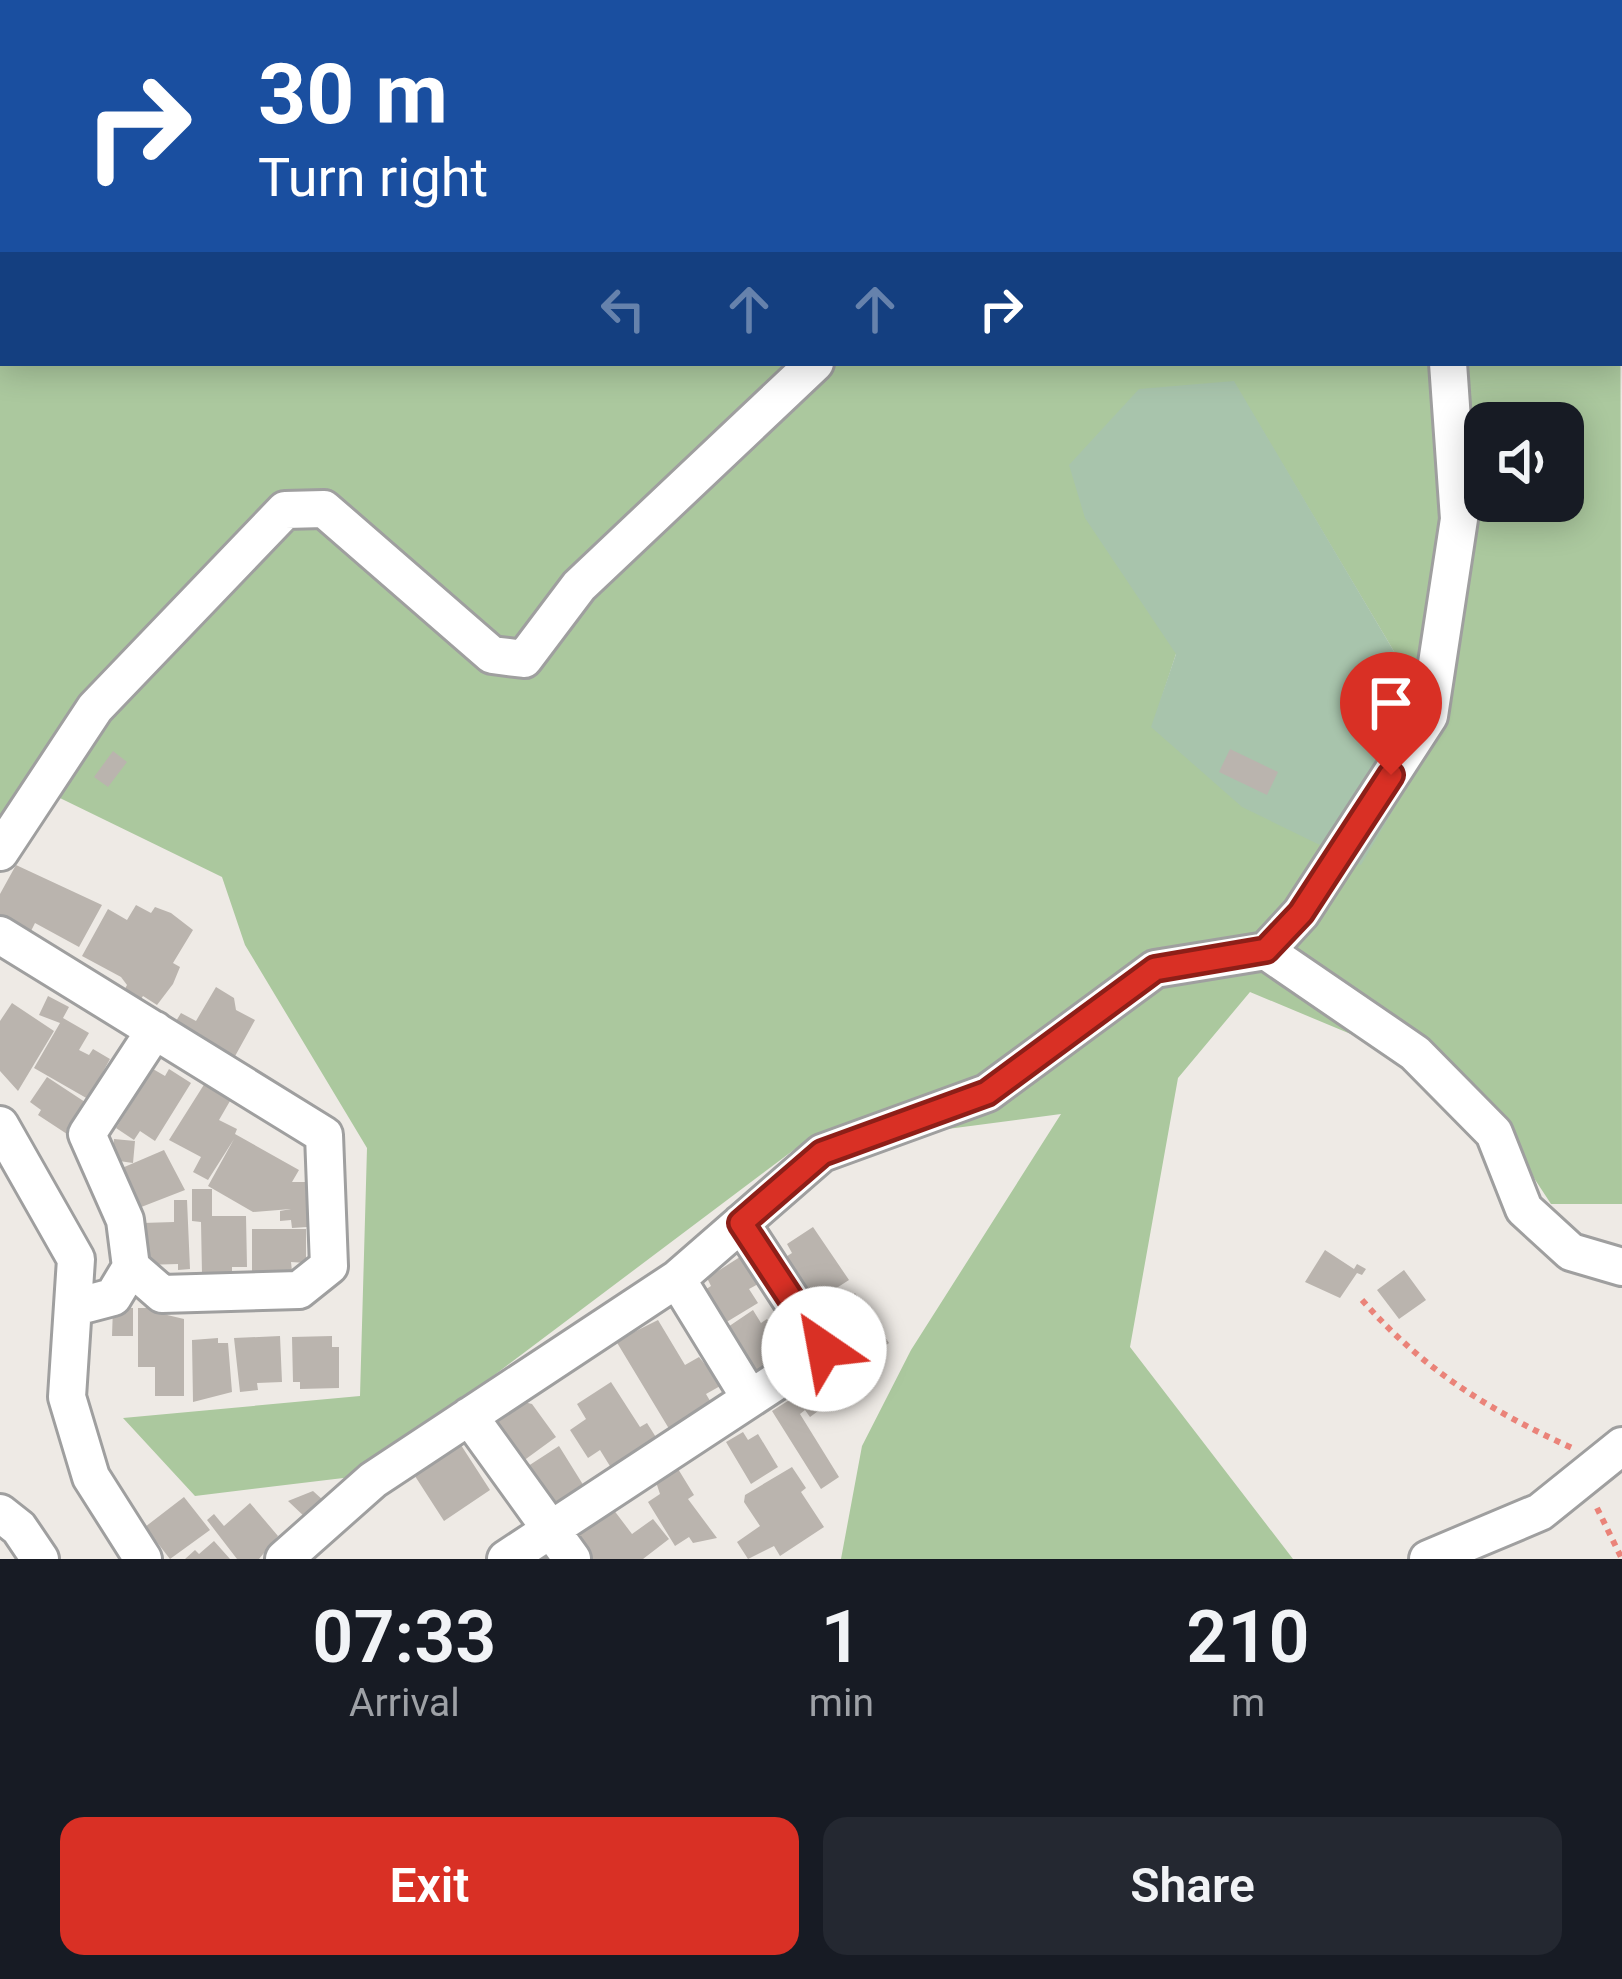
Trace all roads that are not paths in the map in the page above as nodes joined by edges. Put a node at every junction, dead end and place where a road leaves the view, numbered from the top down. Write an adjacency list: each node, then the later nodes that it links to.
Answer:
1 (812, 366): 3 (street)
2 (1448, 366): 5 (street)
3 (0, 852)
4 (0, 935): 6 (street)
5 (1266, 950): 8 (street); 10 (street)
6 (155, 1030): 9 (street); 9 (street)
7 (0, 1125): 12 (street)
8 (741, 1223): 11 (street); 13 (street)
9 (131, 1267): 12 (street)
10 (1622, 1267)
11 (677, 1279): 13 (street); 14 (street)
12 (75, 1307): 19 (street)
13 (750, 1398): 17 (street)
14 (469, 1416): 17 (street); 20 (street)
15 (1602, 1462): 22 (street)
16 (0, 1514): 18 (street)
17 (562, 1545): 21 (street)
18 (40, 1559)
19 (142, 1559)
20 (284, 1559)
21 (506, 1559)
22 (1428, 1559)

